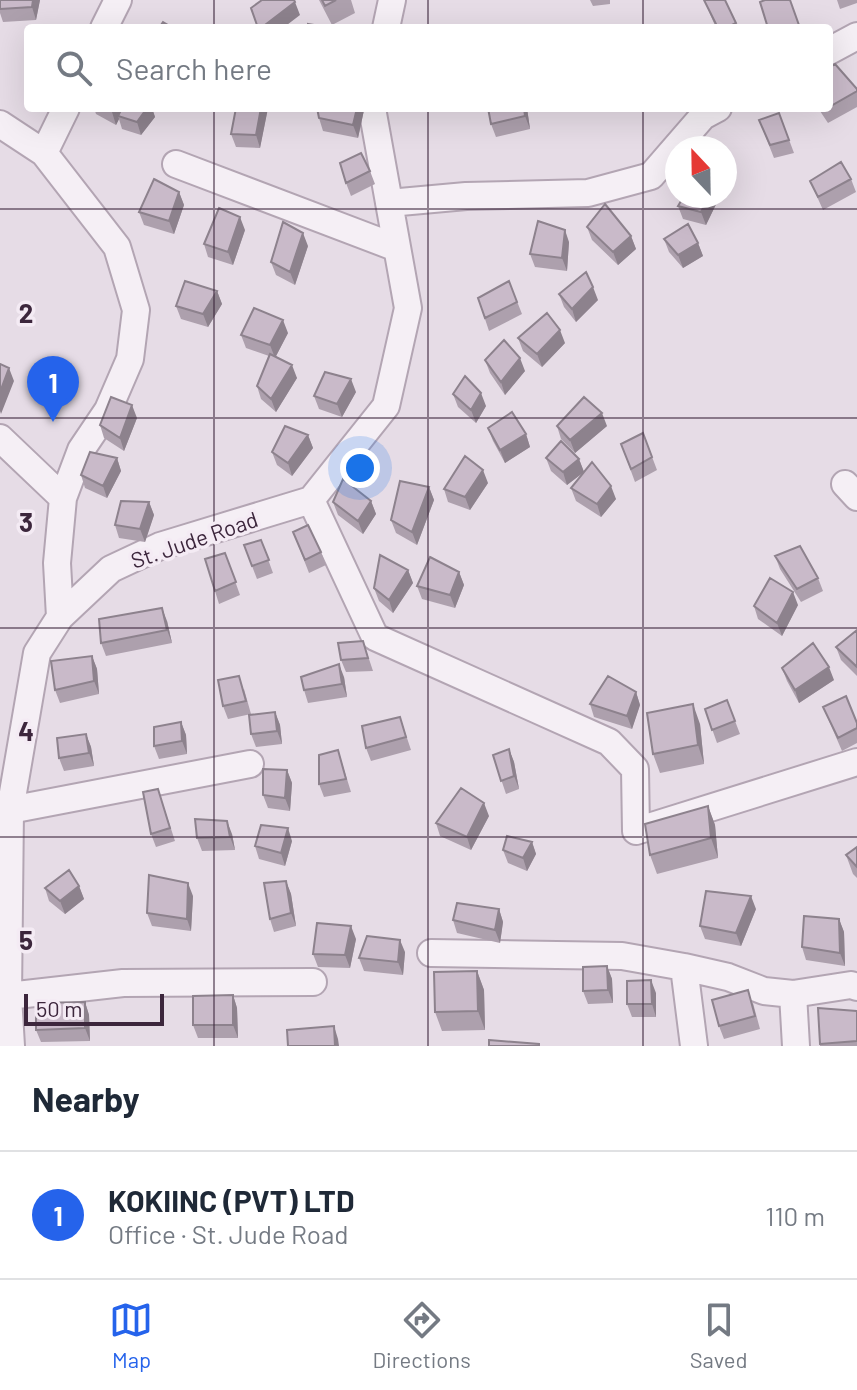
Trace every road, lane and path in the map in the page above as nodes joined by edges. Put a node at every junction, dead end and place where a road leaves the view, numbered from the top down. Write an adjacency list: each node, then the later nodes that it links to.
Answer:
1 (118, 0): 3 (street)
2 (392, 0): 4 (street)
3 (106, 24)
4 (387, 24)
5 (857, 36): 6 (street)
6 (833, 49)
7 (64, 112): 11 (street)
8 (373, 112): 13 (street)
9 (710, 112): 13 (street)
10 (0, 124): 11 (street)
11 (44, 153): 16 (street)
12 (176, 164): 14 (street)
13 (389, 203): 14 (street)
14 (397, 248): 17 (street)
15 (0, 438): 16 (street)
16 (63, 498): 18 (street)
17 (311, 500): 18 (street, St. Jude Road); 19 (street)
18 (60, 617): 21 (street, St. Jude Road)
19 (857, 762)
20 (250, 764): 21 (street)
21 (10, 810): 27 (street, St. Jude Road)
22 (431, 953): 23 (street)
23 (684, 967): 26 (street); 29 (street)
24 (313, 982): 27 (street)
25 (857, 987): 26 (street)
26 (793, 994): 30 (street)
27 (8, 996): 28 (street, St. Jude Road)
28 (11, 1046)
29 (694, 1046)
30 (796, 1046)

